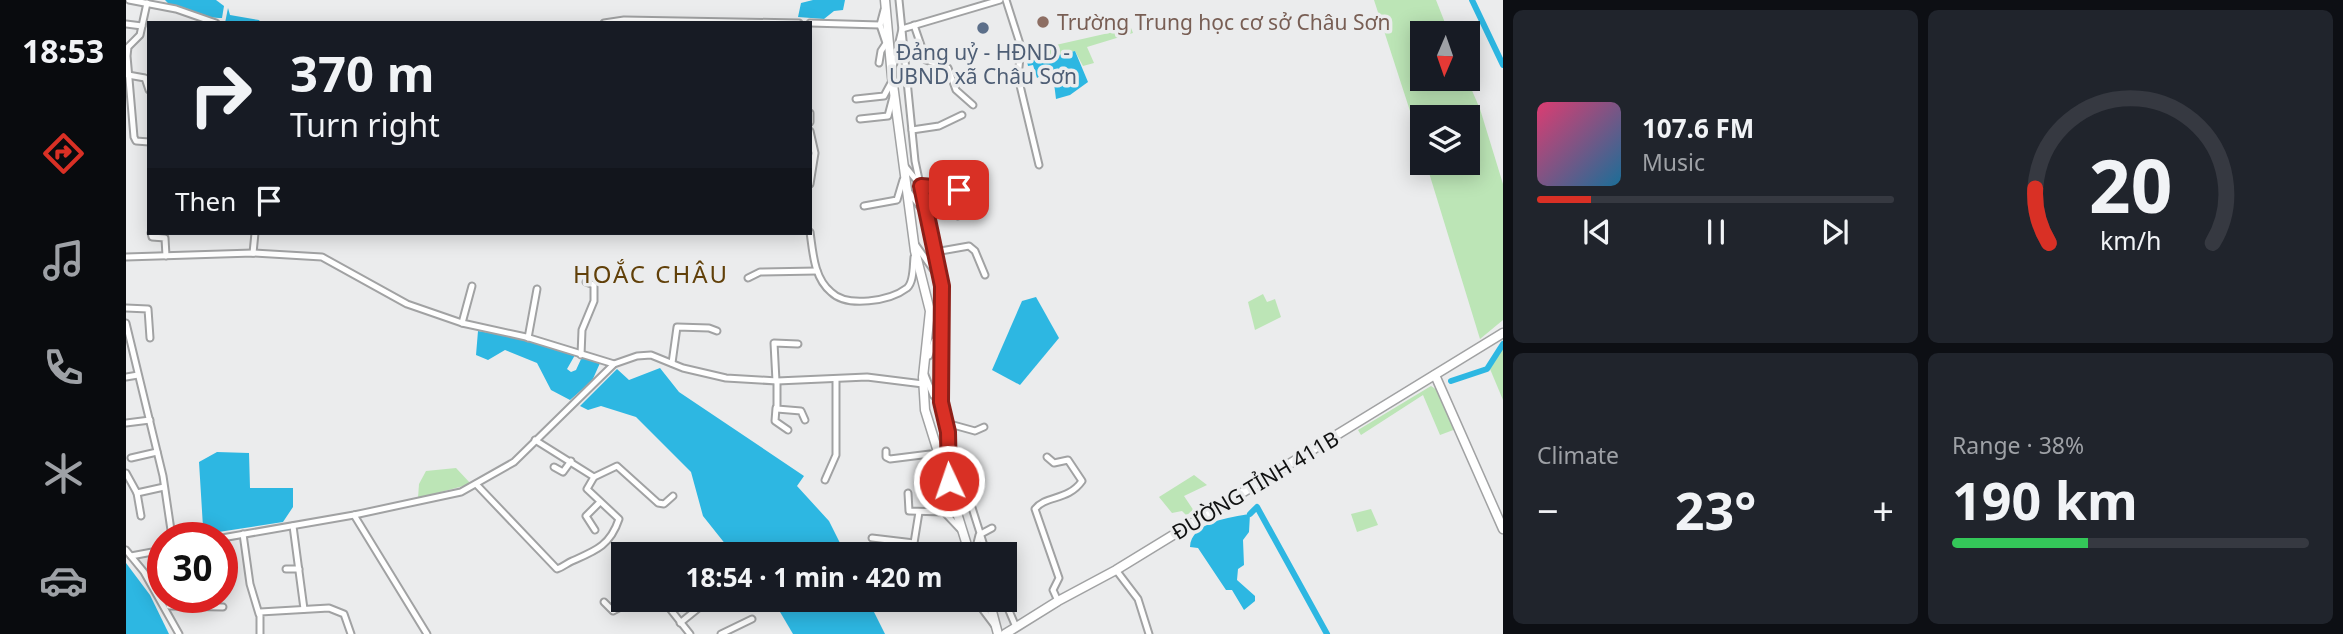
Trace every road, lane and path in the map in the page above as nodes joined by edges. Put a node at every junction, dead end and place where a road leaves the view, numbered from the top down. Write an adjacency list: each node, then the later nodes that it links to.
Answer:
1 (129, 0): 8 (street)
2 (899, 0): 16 (street)
3 (963, 0): 9 (street)
4 (1000, 0): 9 (street)
5 (1006, 0): 32 (street)
6 (158, 2): 8 (street); 10 (street)
7 (886, 2): 13 (street); 17 (main road)
8 (147, 3): 15 (street)
9 (965, 10): 14 (street)
10 (206, 21)
11 (812, 23): 13 (street)
12 (126, 24): 15 (street)
13 (880, 25): 17 (street)
14 (914, 25): 16 (street); 25 (street)
15 (142, 26): 18 (street)
16 (902, 29): 21 (street); 29 (street)
17 (888, 42): 19 (street); 21 (main road)
18 (127, 47): 20 (street)
19 (879, 64)
20 (128, 75): 22 (street); 28 (street)
21 (892, 79): 23 (main road); 24 (street)
22 (147, 84)
23 (894, 94): 27 (street); 33 (main road)
24 (856, 99)
25 (973, 105)
26 (962, 115): 29 (street)
27 (860, 119)
28 (129, 130): 31 (street)
29 (912, 130): 35 (street)
30 (812, 140): 34 (street)
31 (147, 142)
32 (1039, 165)
33 (904, 167): 35 (street); 37 (main road); 38 (street)
34 (812, 172)
35 (921, 186): 36 (street); 40 (street)
36 (969, 188)
37 (908, 191): 40 (street); 44 (main road)
38 (864, 206)
39 (958, 216): 40 (street)
40 (928, 217): 45 (street)
41 (151, 235): 47 (street)
42 (255, 235): 46 (street)
43 (811, 235): 49 (street)
44 (915, 248): 49 (street); 52 (street); 68 (main road)
45 (935, 252): 50 (street); 52 (street)
46 (253, 253): 47 (street); 57 (street)
47 (166, 256): 48 (street)
48 (126, 257)
49 (817, 271): 51 (street)
50 (985, 275)
51 (748, 278)
52 (940, 278): 60 (street)
53 (586, 282): 65 (street)
54 (472, 286): 57 (street)
55 (537, 289): 63 (street)
56 (126, 308): 62 (street)
57 (462, 323): 63 (street)
58 (126, 324): 69 (street)
59 (717, 331): 66 (street)
60 (943, 333): 68 (street); 75 (street)
61 (1503, 333): 70 (main road, ĐƯỜNG TỈNH 411B)
62 (150, 338)
63 (528, 338): 65 (street)
64 (797, 344): 73 (street)
65 (581, 355): 67 (street)
66 (672, 363): 67 (street); 73 (street)
67 (614, 364): 84 (street)
68 (924, 370): 74 (main road); 75 (street)
69 (138, 375): 71 (street); 77 (street)
70 (1435, 376): 108 (main road); 123 (main road, ĐƯỜNG TỈNH 411B)
71 (126, 377)
72 (836, 380): 73 (street); 74 (street); 93 (street)
73 (776, 381): 76 (street)
74 (923, 384): 95 (main road)
75 (941, 402): 80 (street)
76 (776, 407): 78 (street); 82 (street)
77 (150, 420): 79 (street); 86 (street)
78 (804, 420)
79 (126, 423)
80 (946, 423): 81 (street); 83 (street)
81 (984, 427)
82 (788, 430)
83 (948, 432): 95 (street); 113 (street)
84 (535, 440): 89 (street); 96 (street)
85 (886, 451): 95 (street)
86 (158, 452): 88 (street); 97 (street)
87 (1047, 457): 124 (street)
88 (131, 458)
89 (571, 461): 90 (street); 92 (street)
90 (554, 467)
91 (126, 472): 94 (street)
92 (594, 477): 100 (street); 101 (street)
93 (825, 480)
94 (129, 481): 98 (street)
95 (949, 481): 111 (main road)
96 (476, 485): 101 (street); 104 (street)
97 (164, 487): 98 (street); 105 (street)
98 (137, 493): 103 (street)
99 (908, 493): 102 (street)
100 (673, 496)
101 (600, 502): 109 (street)
102 (919, 512): 111 (street); 114 (street)
103 (141, 516)
104 (354, 516): 106 (street); 142 (street)
105 (170, 522)
106 (293, 526): 110 (street); 122 (street)
107 (992, 528): 113 (street)
108 (1503, 529)
109 (595, 530)
110 (243, 534): 112 (street); 134 (street)
111 (964, 534): 115 (main road)
112 (238, 535)
113 (979, 536): 116 (street); 117 (street)
114 (872, 538)
115 (967, 542)
116 (977, 542)
117 (981, 542)
118 (126, 550): 120 (street)
119 (147, 553): 120 (street)
120 (131, 556): 133 (street)
121 (286, 569): 122 (street)
122 (299, 569): 127 (street)
123 (1116, 570): 124 (main road, ĐƯỜNG TỈNH 411B); 146 (street)
124 (1058, 601): 137 (main road, ĐƯỜNG TỈNH 411B)
125 (604, 602): 126 (street)
126 (611, 609)
127 (304, 610): 134 (street); 141 (street)
128 (672, 612): 136 (street)
129 (694, 612): 136 (street)
130 (985, 612): 138 (street)
131 (992, 612): 138 (main road)
132 (1010, 612): 137 (street)
133 (169, 614): 139 (street)
134 (259, 614): 140 (street)
135 (752, 619): 144 (street)
136 (680, 623): 143 (street)
137 (1016, 627): 145 (main road, ĐƯỜNG TỈNH 411B)
138 (998, 631)
139 (180, 634)
140 (260, 634)
141 (351, 634)
142 (427, 634)
143 (690, 634)
144 (722, 634)
145 (1005, 634)
146 (1149, 634)

